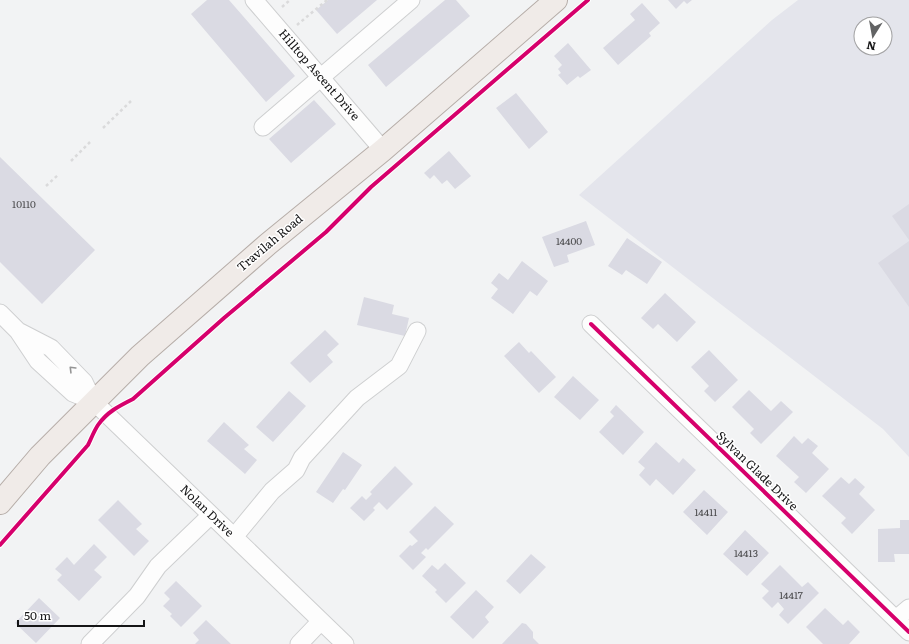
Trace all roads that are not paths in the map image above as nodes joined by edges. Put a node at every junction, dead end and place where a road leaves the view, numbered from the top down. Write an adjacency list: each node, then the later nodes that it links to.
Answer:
1 (254, 0): 4 (street, Hilltop Ascent Drive)
2 (411, 0): 4 (street)
3 (556, 0): 6 (main road, Travilah Road)
4 (321, 78): 5 (street); 6 (street, Hilltop Ascent Drive)
5 (263, 127)
6 (383, 150): 10 (main road, Travilah Road)
7 (0, 313): 10 (street)
8 (591, 324): 15 (street, Sylvan Glade Drive)
9 (418, 331): 13 (street)
10 (93, 402): 11 (main road, Travilah Road); 12 (street, Nolan Drive)
11 (0, 503)
12 (211, 515): 13 (street, Nolan Drive); 18 (street)
13 (234, 537): 16 (street, Nolan Drive)
14 (909, 608): 15 (street)
15 (896, 619): 17 (street, Sylvan Glade Drive)
16 (321, 621): 19 (street); 20 (street, Nolan Drive)
17 (909, 632)
18 (90, 644)
19 (299, 644)
20 (345, 644)

